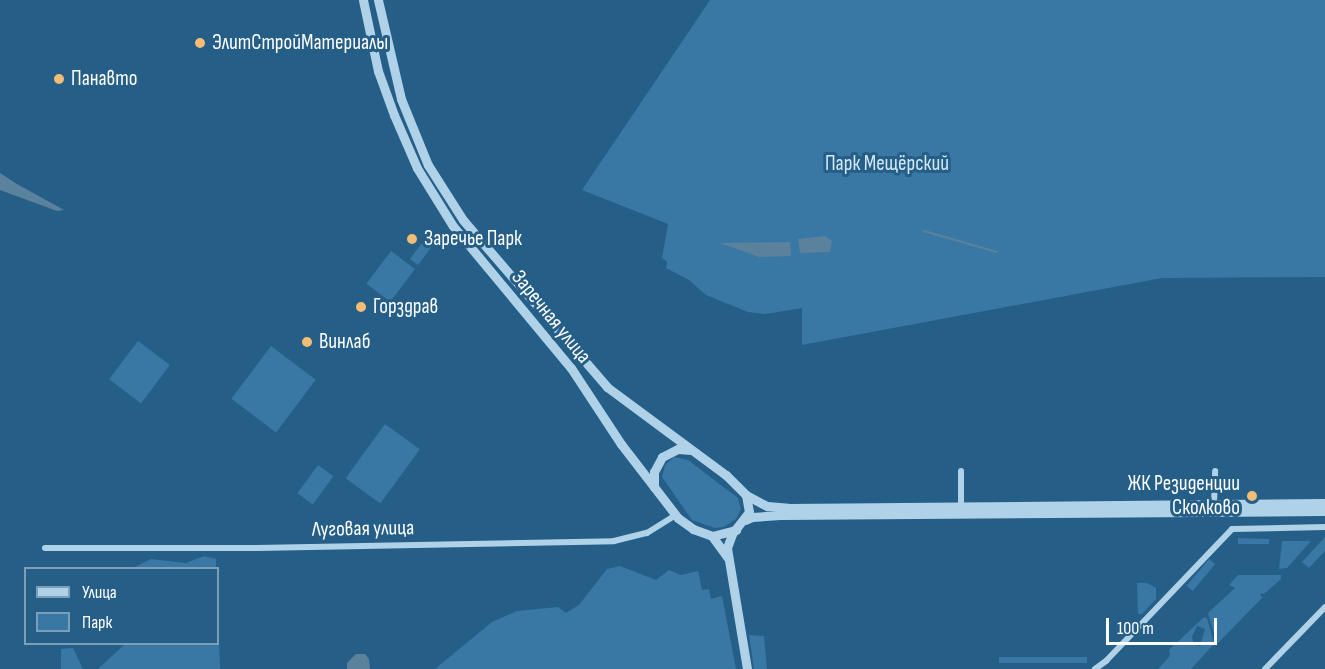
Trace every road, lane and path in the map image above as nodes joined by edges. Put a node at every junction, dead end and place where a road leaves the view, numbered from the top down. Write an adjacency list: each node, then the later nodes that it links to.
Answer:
1 (363, 0): 6 (street, Заречная улица)
2 (378, 0): 3 (street, Заречная улица)
3 (693, 450): 6 (street); 7 (street, Заречная улица)
4 (961, 471): 10 (street)
5 (1215, 471): 9 (street)
6 (654, 487): 12 (street, Заречная улица)
7 (746, 495): 10 (street); 13 (street)
8 (1325, 503): 9 (street)
9 (1214, 504): 10 (street)
10 (961, 506)
11 (1325, 511): 13 (street)
12 (676, 515): 16 (street, Заречная улица); 17 (street, Луговая улица)
13 (745, 520): 15 (street)
14 (1325, 527): 21 (street)
15 (736, 530): 16 (street); 18 (street)
16 (712, 536): 18 (street, Заречная улица)
17 (45, 548)
18 (727, 557): 20 (street, Заречная улица)
19 (1325, 607): 22 (street)
20 (747, 669)
21 (1095, 669)
22 (1265, 669)

